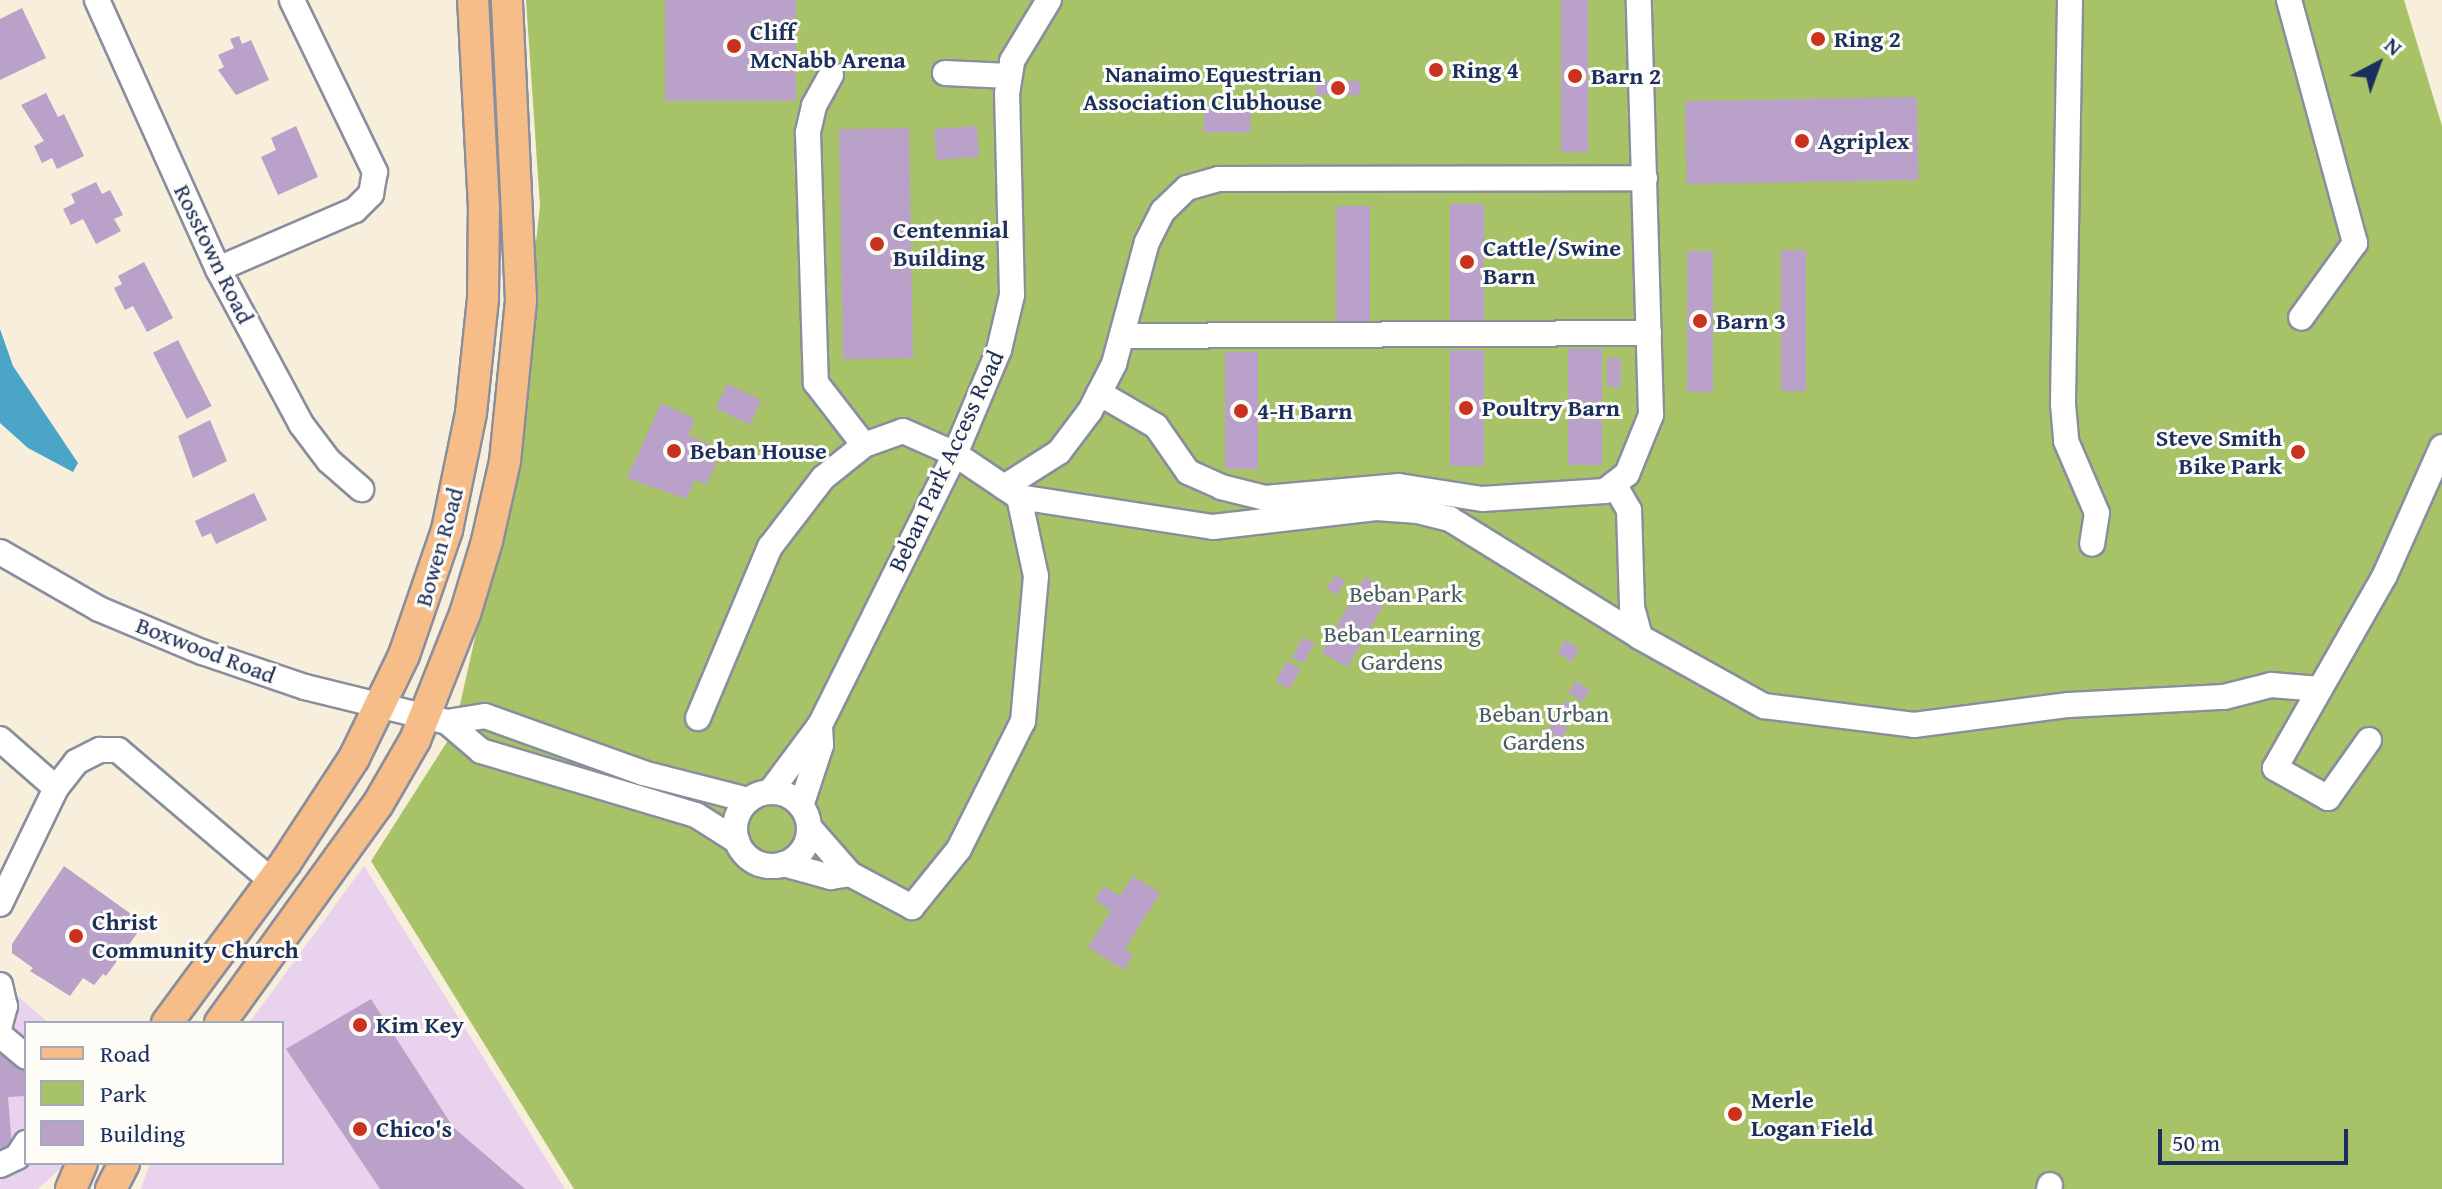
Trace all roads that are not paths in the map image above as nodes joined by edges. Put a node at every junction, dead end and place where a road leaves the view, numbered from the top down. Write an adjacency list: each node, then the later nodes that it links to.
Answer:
1 (97, 0): 13 (street, Rosstown Road)
2 (292, 0): 13 (street)
3 (473, 0): 28 (main road, Bowen Road)
4 (507, 0): 30 (main road, Bowen Road)
5 (1049, 0): 11 (street, Beban Park Access Road)
6 (1639, 0): 12 (street)
7 (2070, 0): 24 (street)
8 (2289, 0): 14 (street)
9 (945, 73): 11 (street)
10 (831, 75): 18 (street)
11 (1009, 76): 20 (street, Beban Park Access Road)
12 (1645, 178): 15 (street); 16 (street)
13 (218, 269): 22 (street, Rosstown Road)
14 (2301, 318)
15 (1649, 333): 16 (street); 21 (street)
16 (1122, 336): 17 (street)
17 (1099, 393): 21 (street); 23 (street)
18 (864, 445): 20 (street); 29 (street)
19 (2442, 447): 27 (street)
20 (955, 454): 23 (street); 31 (street, Beban Park Access Road)
21 (1614, 484): 26 (street)
22 (361, 489)
23 (1011, 492): 26 (street); 39 (street)
24 (2092, 544)
25 (0, 552): 28 (street, Boxwood Road)
26 (1640, 637): 27 (street)
27 (2320, 689): 33 (street)
28 (382, 703): 30 (street, Boxwood Road); 40 (main road, Bowen Road)
29 (698, 718)
30 (437, 719): 35 (street); 37 (street); 44 (main road, Bowen Road)
31 (820, 725): 35 (street, Beban Park Access Road); 36 (street, Beban Park Access Road)
32 (0, 739): 34 (street)
33 (2369, 740)
34 (56, 788): 40 (street); 41 (street)
35 (759, 796): 36 (street); 37 (street)
36 (805, 816): 38 (street); 39 (street)
37 (737, 841): 38 (street)
38 (783, 864): 39 (street)
39 (850, 874)
40 (272, 881): 43 (main road, Bowen Road)
41 (0, 904)
42 (0, 985): 45 (street)
43 (168, 1021)
44 (221, 1021)
45 (0, 1025)
46 (0, 1035): 47 (street)
47 (24, 1055)
48 (24, 1146): 49 (street)
49 (0, 1165)
50 (123, 1165): 51 (main road)
51 (111, 1189)

